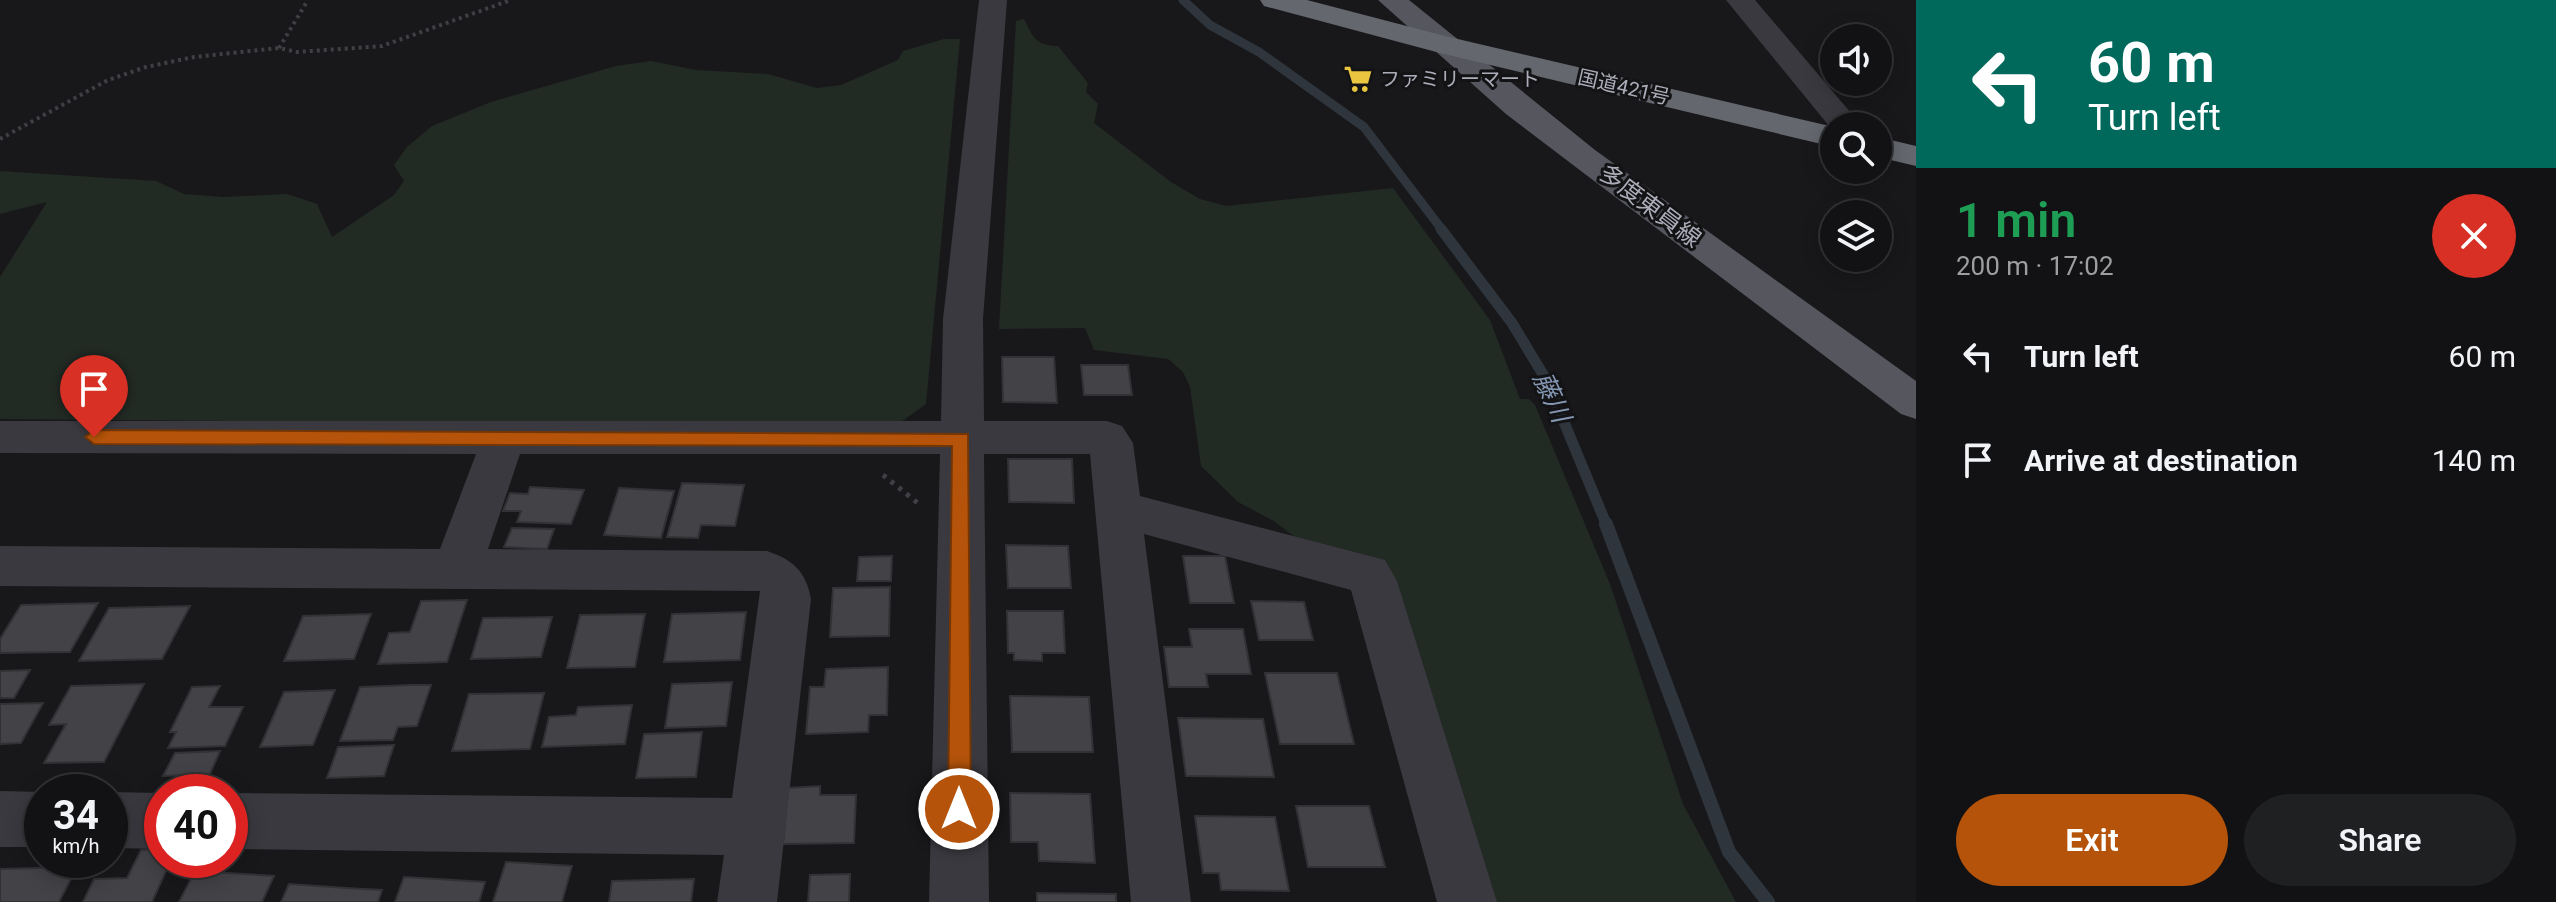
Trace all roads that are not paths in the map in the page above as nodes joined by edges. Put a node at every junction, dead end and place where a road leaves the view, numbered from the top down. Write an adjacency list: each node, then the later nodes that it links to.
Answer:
1 (993, 0): 13 (street)
2 (1274, 0): 5 (highway, 国道421号)
3 (1392, 0): 5 (main road, 多度東員線)
4 (1740, 0): 6 (street)
5 (1440, 44): 7 (highway, 国道421号); 10 (main road, 多度東員線)
6 (1834, 112)
7 (1820, 134)
8 (1892, 150): 9 (highway)
9 (1916, 156)
10 (1916, 403)
11 (0, 437): 12 (street)
12 (503, 439): 13 (street); 16 (street)
13 (962, 439): 14 (street); 22 (street)
14 (1118, 509): 23 (street); 24 (street)
15 (0, 566): 16 (street)
16 (457, 569): 20 (street)
17 (0, 819): 18 (street)
18 (24, 819)
19 (248, 821): 20 (street)
20 (756, 827): 21 (street)
21 (747, 902)
22 (959, 902)
23 (1161, 902)
24 (1467, 902)

